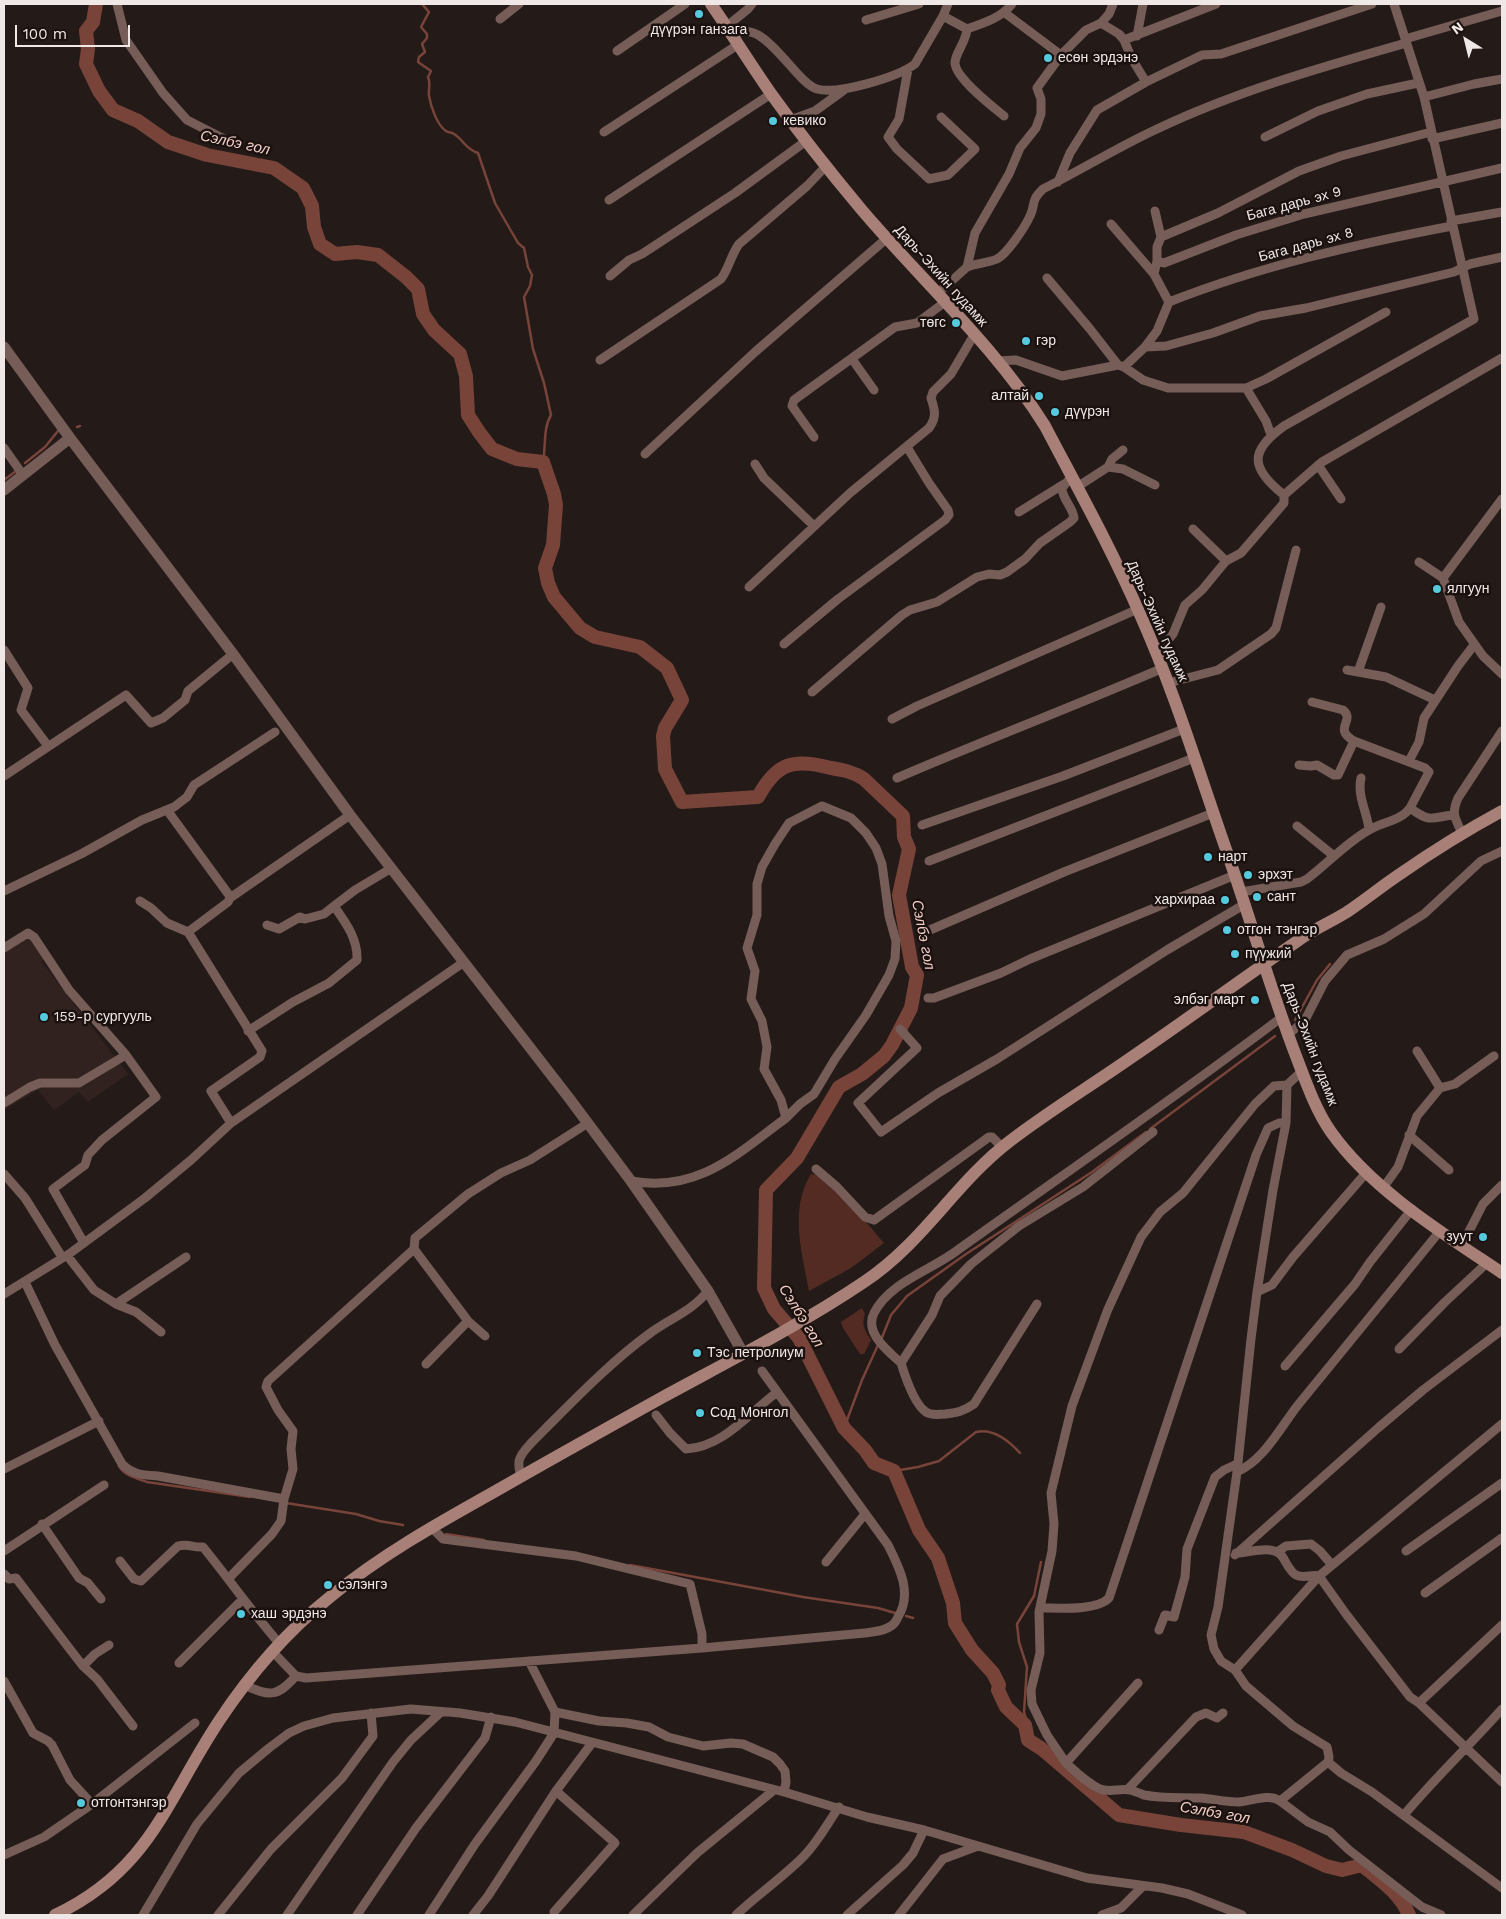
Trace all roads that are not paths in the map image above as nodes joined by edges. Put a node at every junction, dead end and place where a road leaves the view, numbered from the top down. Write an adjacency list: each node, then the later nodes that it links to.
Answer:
1 (118, 4): 42 (street)
2 (518, 4): 17 (street)
3 (685, 4): 25 (street)
4 (711, 4): 21 (main road, Дарь-Эхийн гудамж)
5 (752, 4): 21 (street)
6 (920, 4): 18 (street)
7 (948, 4): 16 (street)
8 (1012, 4): 15 (street)
9 (1113, 4): 19 (street)
10 (1143, 4): 22 (street)
11 (1216, 4): 22 (street)
12 (1372, 4): 29 (street)
13 (1394, 4): 24 (street)
14 (1502, 12): 24 (street)
15 (1005, 13): 20 (street); 26 (street)
16 (943, 16): 20 (street); 27 (street)
17 (500, 19)
18 (866, 20)
19 (1101, 23): 23 (street); 26 (street)
20 (967, 29): 34 (street)
21 (733, 35): 31 (street); 32 (main road, Дарь-Эхийн гудамж); 38 (street)
22 (1137, 36): 23 (street)
23 (1124, 40): 29 (street)
24 (1406, 41): 30 (street); 45 (street)
25 (617, 51)
26 (1061, 55): 56 (street)
27 (908, 69): 31 (street); 35 (street)
28 (1502, 79): 33 (street)
29 (1146, 82): 45 (street)
30 (1418, 83): 33 (street); 40 (street)
31 (844, 90): 36 (street)
32 (771, 94): 36 (main road, Дарь-Эхийн гудамж); 47 (street)
33 (1424, 97): 39 (street)
34 (1004, 116)
35 (941, 117)
36 (790, 120): 41 (main road, Дарь-Эхийн гудамж)
37 (1502, 123): 39 (street)
38 (604, 132)
39 (1431, 136): 46 (street); 52 (street)
40 (1265, 137)
41 (806, 141): 43 (main road, Дарь-Эхийн гудамж); 59 (street)
42 (234, 144)
43 (826, 166): 53 (main road, Дарь-Эхийн гудамж); 69 (street)
44 (1502, 168): 46 (street, Бага дарь эх 9)
45 (1058, 182): 56 (street)
46 (1442, 182): 51 (street); 55 (street, Бага дарь эх 9)
47 (609, 200)
48 (1155, 212): 52 (street)
49 (1502, 212): 51 (street, Бага дарь эх 8)
50 (1111, 224): 58 (street)
51 (1452, 224): 57 (street); 62 (street, Бага дарь эх 8)
52 (1160, 237): 55 (street)
53 (886, 239): 61 (main road, Дарь-Эхийн гудамж); 80 (street)
54 (1502, 257): 57 (street)
55 (1157, 261): 58 (street)
56 (967, 267): 61 (street)
57 (1462, 268): 66 (street); 74 (street)
58 (1154, 274): 62 (street)
59 (610, 276)
60 (1047, 278): 71 (street)
61 (941, 298): 64 (main road, Дарь-Эхийн гудамж); 68 (street)
62 (1169, 302): 66 (street)
63 (1386, 312): 72 (street)
64 (974, 335): 70 (main road, Дарь-Эхийн гудамж); 77 (street)
65 (4, 347): 76 (street)
66 (1145, 347): 71 (street)
67 (1502, 358): 82 (street)
68 (852, 359): 73 (street); 75 (street)
69 (600, 360)
70 (996, 361): 71 (street); 85 (main road, Дарь-Эхийн гудамж)
71 (1121, 366): 72 (street)
72 (1246, 388): 74 (street)
73 (874, 390)
74 (1271, 435): 88 (street)
75 (814, 436)
76 (70, 438): 84 (street); 105 (street)
77 (908, 446): 92 (street); 101 (street)
78 (4, 448): 84 (street)
79 (1123, 450): 83 (street)
80 (645, 454)
81 (755, 464): 92 (street)
82 (1318, 465): 88 (street); 89 (street)
83 (1108, 467): 85 (street); 86 (street)
84 (23, 475): 87 (street)
85 (1071, 482): 91 (street); 100 (main road, Дарь-Эхийн гудамж); 111 (street)
86 (1155, 485)
87 (4, 490)
88 (1284, 495): 95 (street)
89 (1341, 499)
90 (1502, 499): 97 (street)
91 (1019, 512)
92 (814, 526): 98 (street)
93 (1193, 529): 95 (street)
94 (1296, 550): 110 (street)
95 (1226, 561): 104 (street)
96 (1419, 562): 97 (street)
97 (1443, 578): 102 (street)
98 (749, 587)
99 (1381, 607): 108 (street)
100 (1138, 609): 104 (main road, Дарь-Эхийн гудамж); 114 (street)
101 (784, 644)
102 (1474, 645): 109 (street); 112 (street)
103 (4, 650): 119 (street)
104 (1156, 652): 106 (main road, Дарь-Эхийн гудамж)
105 (233, 654): 119 (street); 130 (street)
106 (1163, 668): 110 (main road, Дарь-Эхийн гудамж); 124 (street)
107 (1347, 670): 108 (street)
108 (1358, 672): 112 (street)
109 (1502, 674)
110 (1168, 683): 115 (main road, Дарь-Эхийн гудамж)
111 (812, 692)
112 (1435, 700): 121 (street)
113 (1312, 702): 118 (street)
114 (892, 719)
115 (1184, 729): 120 (main road, Дарь-Эхийн гудамж); 132 (street)
116 (1502, 731): 131 (street)
117 (275, 732): 127 (street)
118 (1354, 741): 121 (street); 122 (street)
119 (48, 746): 123 (street)
120 (1194, 758): 129 (main road, Дарь-Эхийн гудамж); 138 (street)
121 (1409, 760): 126 (street)
122 (1299, 765)
123 (4, 776)
124 (897, 778)
125 (1361, 778): 134 (street)
126 (1410, 808): 131 (street); 134 (street)
127 (167, 810): 141 (street); 142 (street)
128 (1502, 811): 135 (main road)
129 (1214, 813): 140 (main road, Дарь-Эхийн гудамж); 148 (street)
130 (350, 815): 139 (street); 142 (street)
131 (1453, 815): 135 (street)
132 (922, 825)
133 (1297, 826): 137 (street)
134 (1369, 830): 137 (street)
135 (1462, 833): 151 (main road)
136 (1502, 851): 156 (street)
137 (1334, 856): 143 (street)
138 (929, 861)
139 (390, 869): 145 (street); 150 (street)
140 (1235, 876): 143 (main road, Дарь-Эхийн гудамж); 152 (street)
141 (4, 891)
142 (230, 898): 147 (street)
143 (1243, 898): 151 (main road, Дарь-Эхийн гудамж); 154 (street)
144 (140, 901): 147 (street)
145 (334, 906): 146 (street); 155 (street)
146 (267, 925)
147 (188, 932): 155 (street)
148 (923, 934)
149 (4, 948): 158 (street)
150 (464, 962): 165 (street); 166 (street)
151 (1264, 965): 153 (main road, Дарь-Эхийн гудамж); 170 (main road)
152 (928, 998)
153 (1282, 1018): 156 (main road, Дарь-Эхийн гудамж); 199 (street)
154 (900, 1028)
155 (248, 1031): 165 (street)
156 (1288, 1036): 160 (main road, Дарь-Эхийн гудамж)
157 (1417, 1051): 162 (street)
158 (126, 1055): 163 (street); 180 (street)
159 (1494, 1056): 162 (street)
160 (1302, 1071): 161 (street); 173 (main road, Дарь-Эхийн гудамж)
161 (1287, 1085): 167 (street); 231 (street)
162 (1440, 1088): 169 (street)
163 (4, 1103)
164 (786, 1118): 164 (street); 175 (street)
165 (231, 1123): 180 (street)
166 (588, 1123): 175 (street); 182 (street)
167 (1286, 1123): 189 (street); 231 (street)
168 (1153, 1132): 199 (street)
169 (1409, 1134): 172 (street); 177 (street)
170 (1002, 1147): 171 (street); 198 (main road)
171 (816, 1169)
172 (1449, 1170)
173 (1366, 1173): 177 (main road, Дарь-Эхийн гудамж); 189 (street)
174 (4, 1174): 183 (street)
175 (631, 1181): 188 (street)
176 (1502, 1185): 181 (street)
177 (1384, 1188): 178 (main road, Дарь-Эхийн гудамж)
178 (1412, 1209): 179 (main road, Дарь-Эхийн гудамж); 201 (street)
179 (1440, 1231): 181 (main road, Дарь-Эхийн гудамж); 207 (street)
180 (84, 1243): 183 (street)
181 (1462, 1245): 185 (main road, Дарь-Эхийн гудамж)
182 (414, 1248): 193 (street); 212 (street)
183 (65, 1256): 187 (street); 191 (street)
184 (186, 1257): 191 (street)
185 (1486, 1263): 186 (main road, Дарь-Эхийн гудамж); 197 (street)
186 (1502, 1273)
187 (25, 1282): 190 (street); 205 (street)
188 (708, 1291): 198 (street); 209 (street)
189 (1258, 1292): 207 (street)
190 (4, 1294)
191 (116, 1304): 195 (street)
192 (1037, 1304): 199 (street)
193 (468, 1321): 196 (street); 200 (street)
194 (1502, 1330): 220 (street)
195 (161, 1332)
196 (485, 1336)
197 (1399, 1349)
198 (748, 1351): 209 (main road)
199 (901, 1363)
200 (426, 1364)
201 (1285, 1366)
202 (762, 1371): 203 (street)
203 (776, 1393): 204 (street); 213 (street)
204 (656, 1415)
205 (99, 1421): 208 (street); 212 (street)
206 (1502, 1424): 224 (street)
207 (1237, 1468): 223 (street); 233 (street)
208 (4, 1469)
209 (521, 1476): 215 (main road)
210 (1502, 1483): 218 (street)
211 (104, 1485): 214 (street)
212 (284, 1499): 227 (street)
213 (865, 1514): 222 (street); 236 (street)
214 (42, 1524): 217 (street); 229 (street)
215 (431, 1527): 235 (main road); 236 (street)
216 (1502, 1538): 228 (street)
217 (4, 1551)
218 (1406, 1551)
219 (1277, 1552): 220 (street); 224 (street); 226 (street)
220 (1236, 1554): 223 (street)
221 (120, 1561): 227 (street)
222 (826, 1562)
223 (1224, 1564): 240 (street)
224 (1332, 1565): 226 (street)
225 (4, 1574): 239 (street)
226 (1320, 1576): 240 (street); 245 (street)
227 (229, 1578): 230 (street)
228 (1425, 1593)
229 (101, 1599)
230 (243, 1599): 235 (street); 238 (street)
231 (1041, 1608): 258 (street)
232 (1502, 1625): 245 (street)
233 (1159, 1630)
234 (109, 1644): 239 (street)
235 (275, 1647): 241 (street); 244 (main road)
236 (702, 1648): 237 (street)
237 (528, 1661): 241 (street); 248 (street)
238 (179, 1663)
239 (83, 1666): 253 (street)
240 (1235, 1670): 257 (street)
241 (296, 1676): 244 (street)
242 (4, 1681): 265 (street)
243 (1138, 1683): 258 (street)
244 (244, 1685): 274 (main road)
245 (1419, 1703): 256 (street)
246 (1502, 1709): 256 (street)
247 (441, 1712): 249 (street); 251 (street); 277 (street)
248 (555, 1712): 254 (street); 263 (street)
249 (372, 1713): 275 (street); 276 (street)
250 (1223, 1714): 260 (street)
251 (491, 1717): 254 (street); 278 (street)
252 (195, 1723): 265 (street)
253 (133, 1726)
254 (554, 1733): 255 (street); 279 (street)
255 (592, 1743): 261 (street); 262 (street)
256 (1468, 1748): 259 (street); 267 (street)
257 (1328, 1762): 264 (street); 267 (street)
258 (1066, 1763): 260 (street)
259 (1502, 1782)
260 (1128, 1789): 264 (street)
261 (774, 1790): 263 (street); 281 (street)
262 (556, 1791): 273 (street); 280 (street)
263 (784, 1792): 266 (street)
264 (1280, 1801): 287 (street)
265 (92, 1804): 270 (street)
266 (839, 1807): 268 (street); 282 (street)
267 (1404, 1815): 272 (street)
268 (924, 1830): 269 (street); 283 (street)
269 (978, 1846): 271 (street); 284 (street)
270 (4, 1855)
271 (1143, 1886): 285 (street); 286 (street)
272 (1502, 1888)
273 (554, 1912)
274 (55, 1915)
275 (143, 1915)
276 (218, 1915)
277 (287, 1915)
278 (357, 1915)
279 (429, 1915)
280 (473, 1915)
281 (633, 1915)
282 (736, 1915)
283 (846, 1915)
284 (899, 1915)
285 (1102, 1915)
286 (1242, 1915)
287 (1441, 1915)

